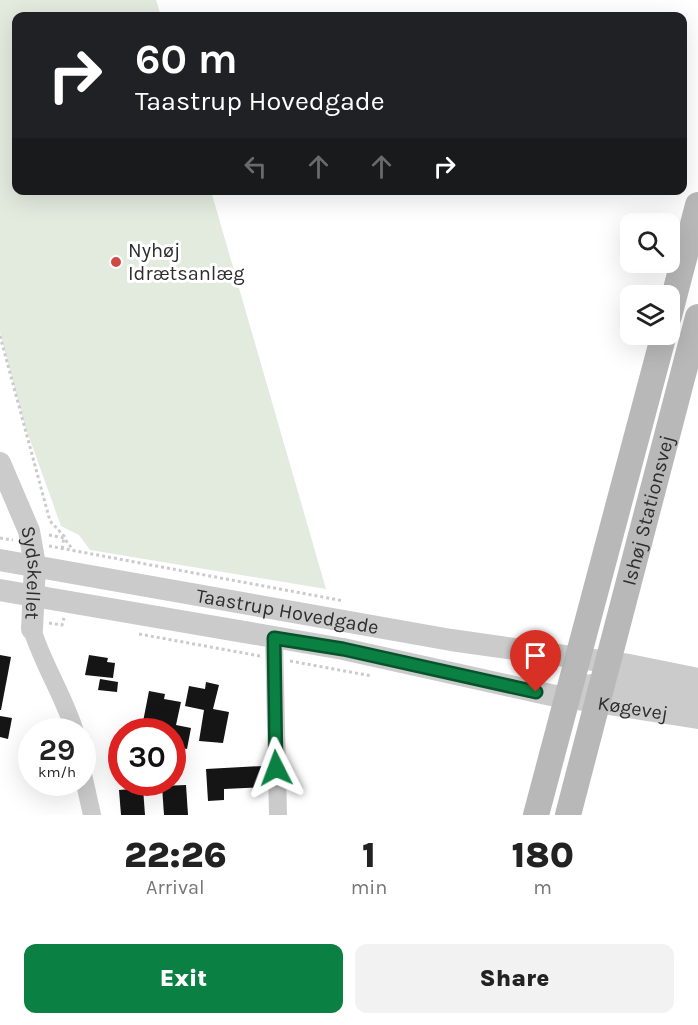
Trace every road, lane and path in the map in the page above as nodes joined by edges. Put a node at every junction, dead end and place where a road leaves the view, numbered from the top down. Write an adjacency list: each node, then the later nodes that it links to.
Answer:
1 (698, 205): 2 (main road)
2 (677, 285)
3 (698, 317): 18 (main road, Ishøj Stationsvej)
4 (661, 345): 16 (main road, Ishøj Stationsvej)
5 (0, 463): 6 (street, Sydskellet)
6 (32, 546): 7 (street, Taastrup Hovedgade); 7 (path); 8 (path); 8 (path); 10 (street, Sydskellet); 16 (street, Taastrup Hovedgade)
7 (1, 550): 9 (street, Sydskellet)
8 (74, 551): 11 (path)
9 (4, 591): 10 (street, Taastrup Hovedgade); 14 (street, Sydskellet)
10 (34, 596): 14 (street, Sydskellet); 15 (street, Taastrup Hovedgade)
11 (347, 601)
12 (64, 618): 13 (path)
13 (62, 625)
14 (32, 629): 20 (street)
15 (274, 638): 16 (street, Taastrup Hovedgade); 24 (street)
16 (572, 679): 18 (street, Køgevej); 18 (street); 25 (main road, Ishøj Stationsvej)
17 (698, 679): 18 (street, Køgevej)
18 (602, 682): 19 (street); 21 (street, Køgevej); 26 (main road, Ishøj Stationsvej)
19 (698, 699)
20 (71, 718)
21 (698, 718)
22 (88, 796): 23 (street)
23 (92, 815)
24 (278, 815)
25 (536, 815)
26 (568, 815)

